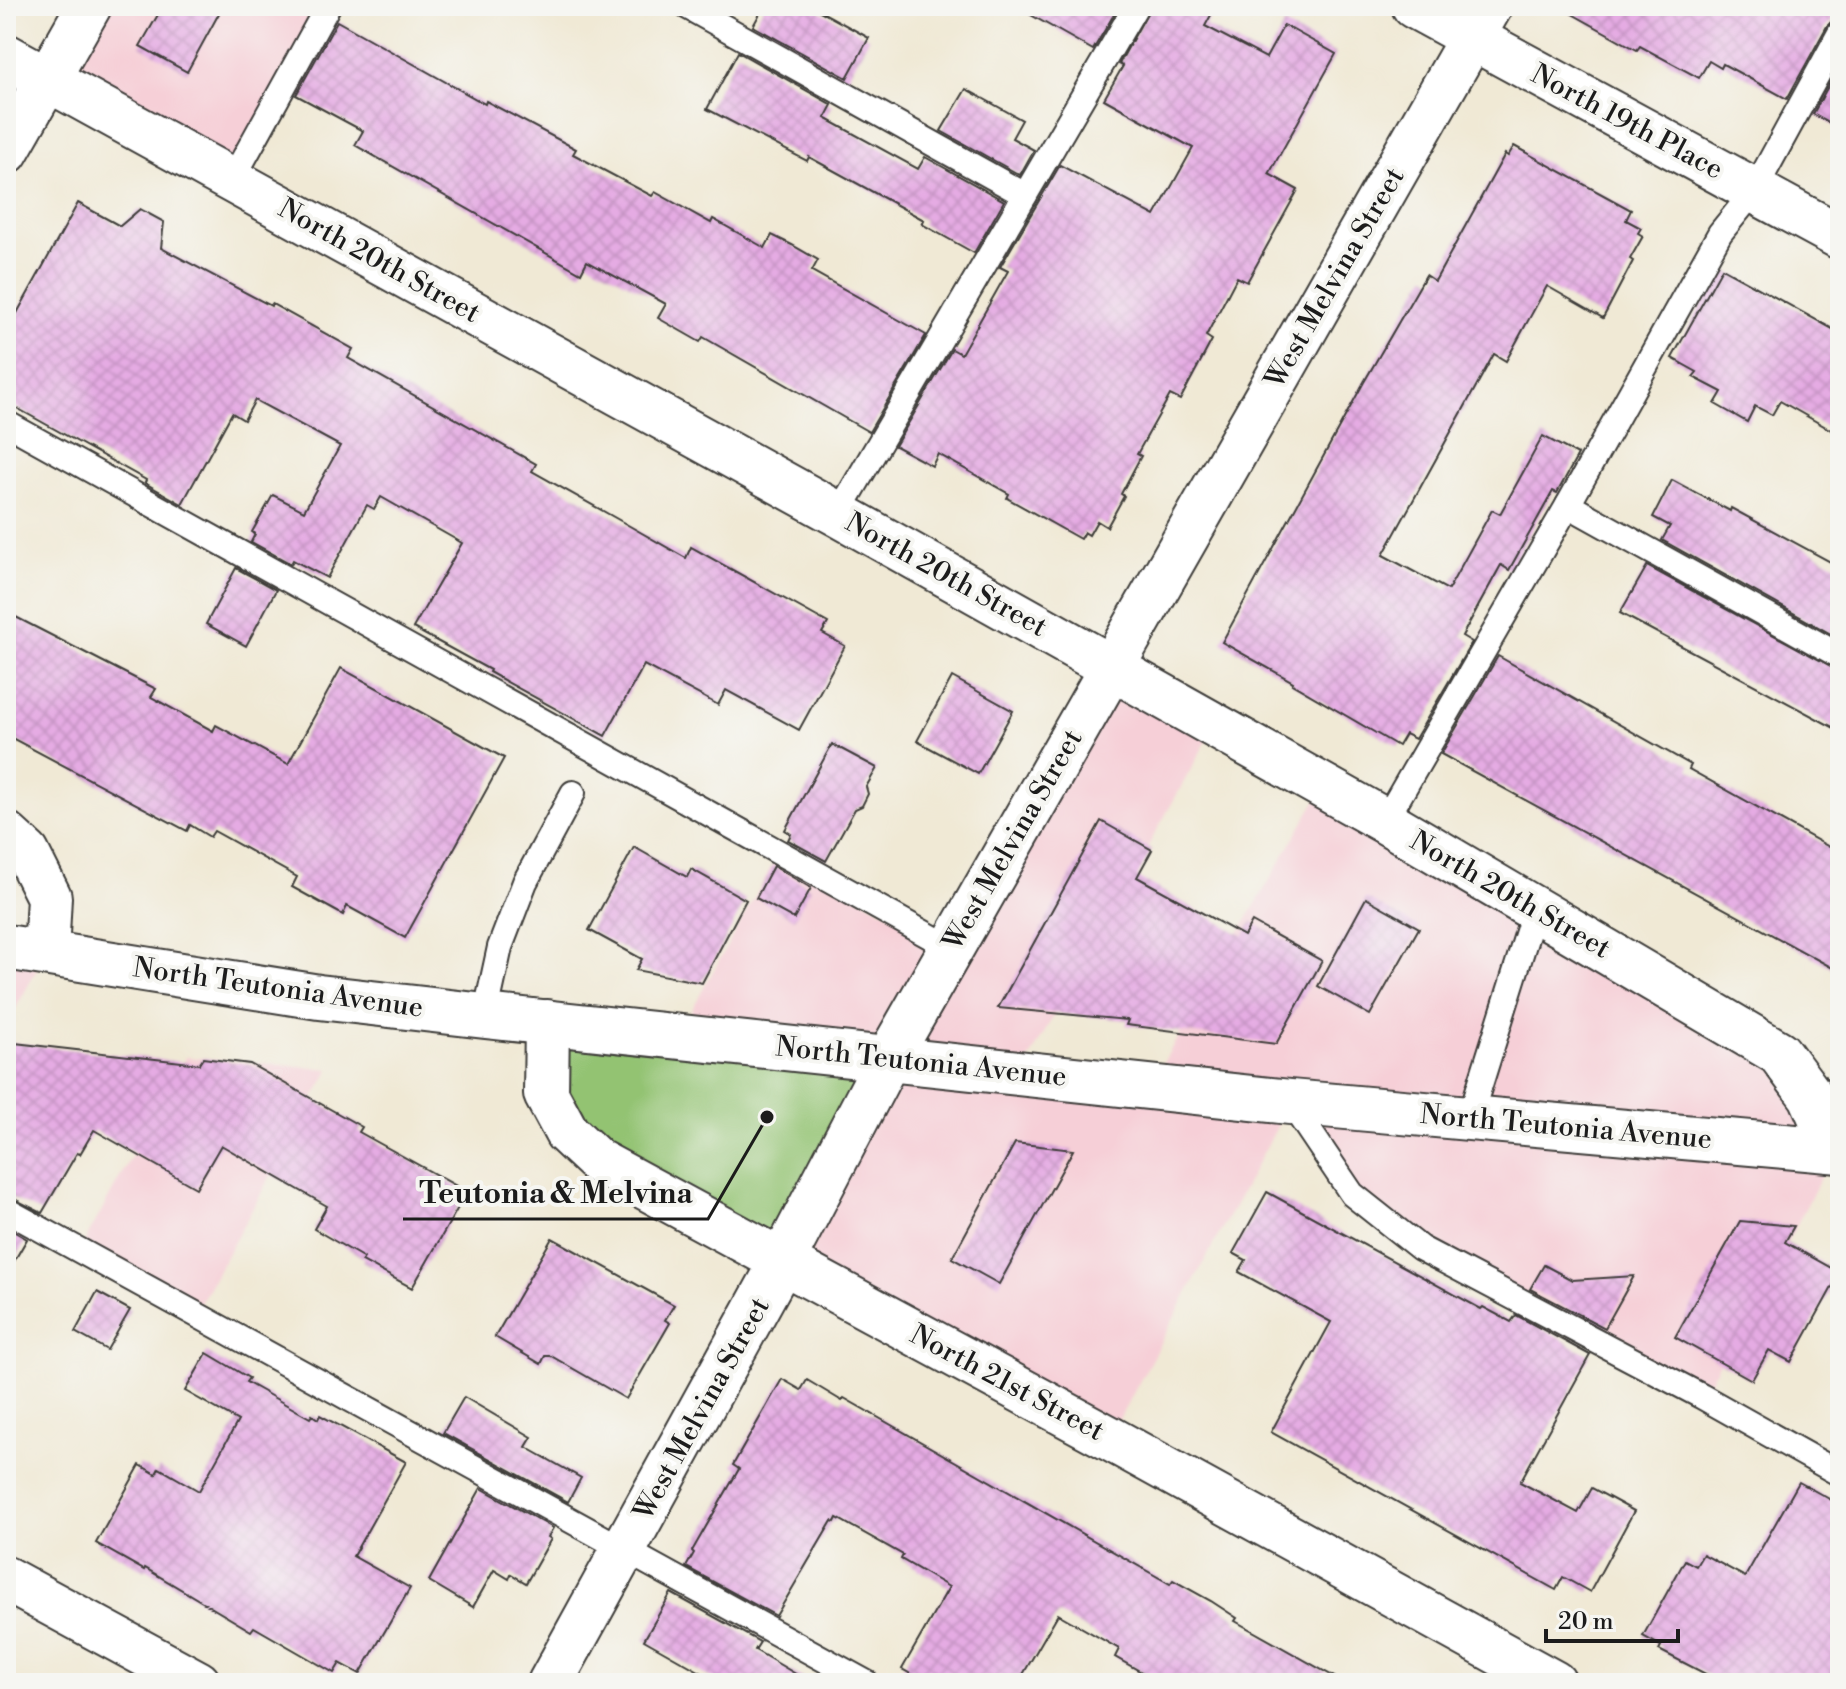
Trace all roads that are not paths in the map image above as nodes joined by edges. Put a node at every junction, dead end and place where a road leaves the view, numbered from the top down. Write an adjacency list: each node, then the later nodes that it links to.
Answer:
1 (89, 6): 9 (main road)
2 (328, 6): 11 (lane)
3 (686, 6): 13 (lane)
4 (1136, 6): 13 (lane)
5 (1414, 6): 6 (main road, North 19th Place)
6 (1482, 22): 12 (main road, North 19th Place); 19 (main road, West Melvina Street)
7 (1840, 33): 12 (lane)
8 (6, 56): 9 (main road, North 20th Street)
9 (47, 79): 10 (main road); 11 (main road, North 20th Street)
10 (6, 152)
11 (232, 180): 17 (main road, North 20th Street)
12 (1754, 191): 14 (main road, North 19th Place); 16 (lane)
13 (1025, 195): 17 (lane)
14 (1840, 237)
15 (6, 423): 24 (lane)
16 (1568, 505): 18 (lane); 21 (lane)
17 (838, 514): 19 (main road, North 20th Street)
18 (1840, 656)
19 (1112, 669): 21 (main road, North 20th Street); 24 (main road, West Melvina Street)
20 (573, 793): 26 (lane)
21 (1385, 821): 23 (main road, North 20th Street)
22 (6, 834): 25 (main road)
23 (1535, 909): 30 (lane); 31 (main road, North 20th Street)
24 (951, 948): 28 (main road, West Melvina Street)
25 (26, 950): 26 (main road, North Teutonia Avenue)
26 (485, 1016): 27 (main road, North Teutonia Avenue)
27 (547, 1022): 28 (main road, North Teutonia Avenue); 33 (main road, North 21st Street)
28 (888, 1059): 29 (main road, North Teutonia Avenue); 33 (main road, West Melvina Street)
29 (1290, 1102): 30 (main road, North Teutonia Avenue); 34 (lane)
30 (1469, 1120): 31 (main road, North Teutonia Avenue)
31 (1838, 1151)
32 (6, 1210): 35 (lane)
33 (782, 1262): 35 (main road, West Melvina Street); 40 (main road, North 21st Street)
34 (1840, 1474)
35 (624, 1551): 38 (main road, West Melvina Street); 39 (lane)
36 (6, 1579): 37 (main road)
37 (182, 1679)
38 (550, 1683)
39 (867, 1683)
40 (1554, 1683)

